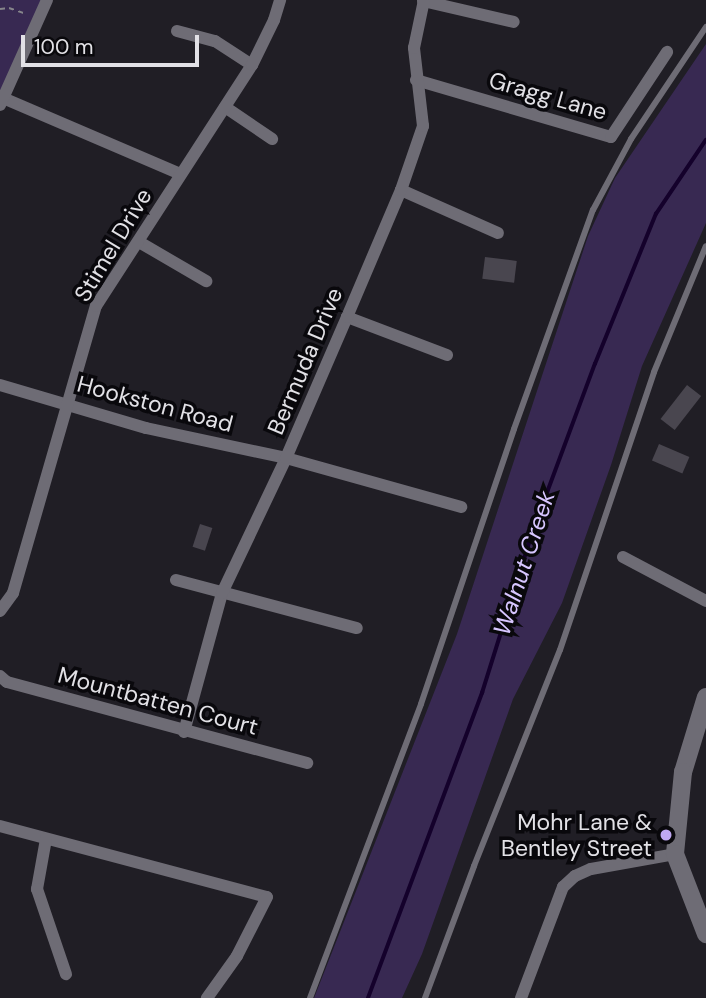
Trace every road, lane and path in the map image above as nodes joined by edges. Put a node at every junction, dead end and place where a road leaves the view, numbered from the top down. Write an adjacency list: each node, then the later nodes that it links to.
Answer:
1 (47, 0): 5 (street)
2 (280, 0): 10 (street, Stimel Drive)
3 (423, 1): 6 (street); 11 (street, Bermuda Drive)
4 (0, 9): 5 (path)
5 (38, 19): 12 (street)
6 (514, 22)
7 (706, 27): 44 (lane)
8 (177, 31): 10 (street)
9 (667, 52): 11 (street, Gragg Lane)
10 (252, 65): 13 (street, Stimel Drive)
11 (416, 80): 16 (street, Bermuda Drive)
12 (1, 102): 15 (street)
13 (225, 107): 14 (street); 15 (street, Stimel Drive)
14 (272, 138)
15 (180, 174): 18 (street, Stimel Drive)
16 (401, 190): 17 (street); 21 (street, Bermuda Drive)
17 (498, 233)
18 (139, 242): 20 (street); 24 (street, Stimel Drive)
19 (706, 246): 45 (lane)
20 (206, 281)
21 (347, 317): 22 (street); 25 (street, Bermuda Drive)
22 (447, 355)
23 (0, 385): 24 (street, Hookston Road)
24 (67, 403): 25 (street, Hookston Road); 31 (street, Stimel Drive)
25 (286, 458): 26 (street, Hookston Road); 29 (street, Bermuda Drive)
26 (461, 507)
27 (623, 558): 30 (street)
28 (176, 580): 29 (street)
29 (222, 593): 32 (street); 36 (street, Bermuda Drive)
30 (706, 601)
31 (0, 611)
32 (356, 628)
33 (0, 676): 36 (street, Mountbatten Court)
34 (706, 697): 35 (street)
35 (701, 725): 40 (street)
36 (184, 732): 37 (street, Mountbatten Court)
37 (307, 763)
38 (0, 826): 39 (street)
39 (46, 839): 42 (street); 43 (street)
40 (676, 854): 41 (street); 46 (street)
41 (706, 934)
42 (65, 974)
43 (207, 998)
44 (310, 998)
45 (425, 998)
46 (521, 998)

